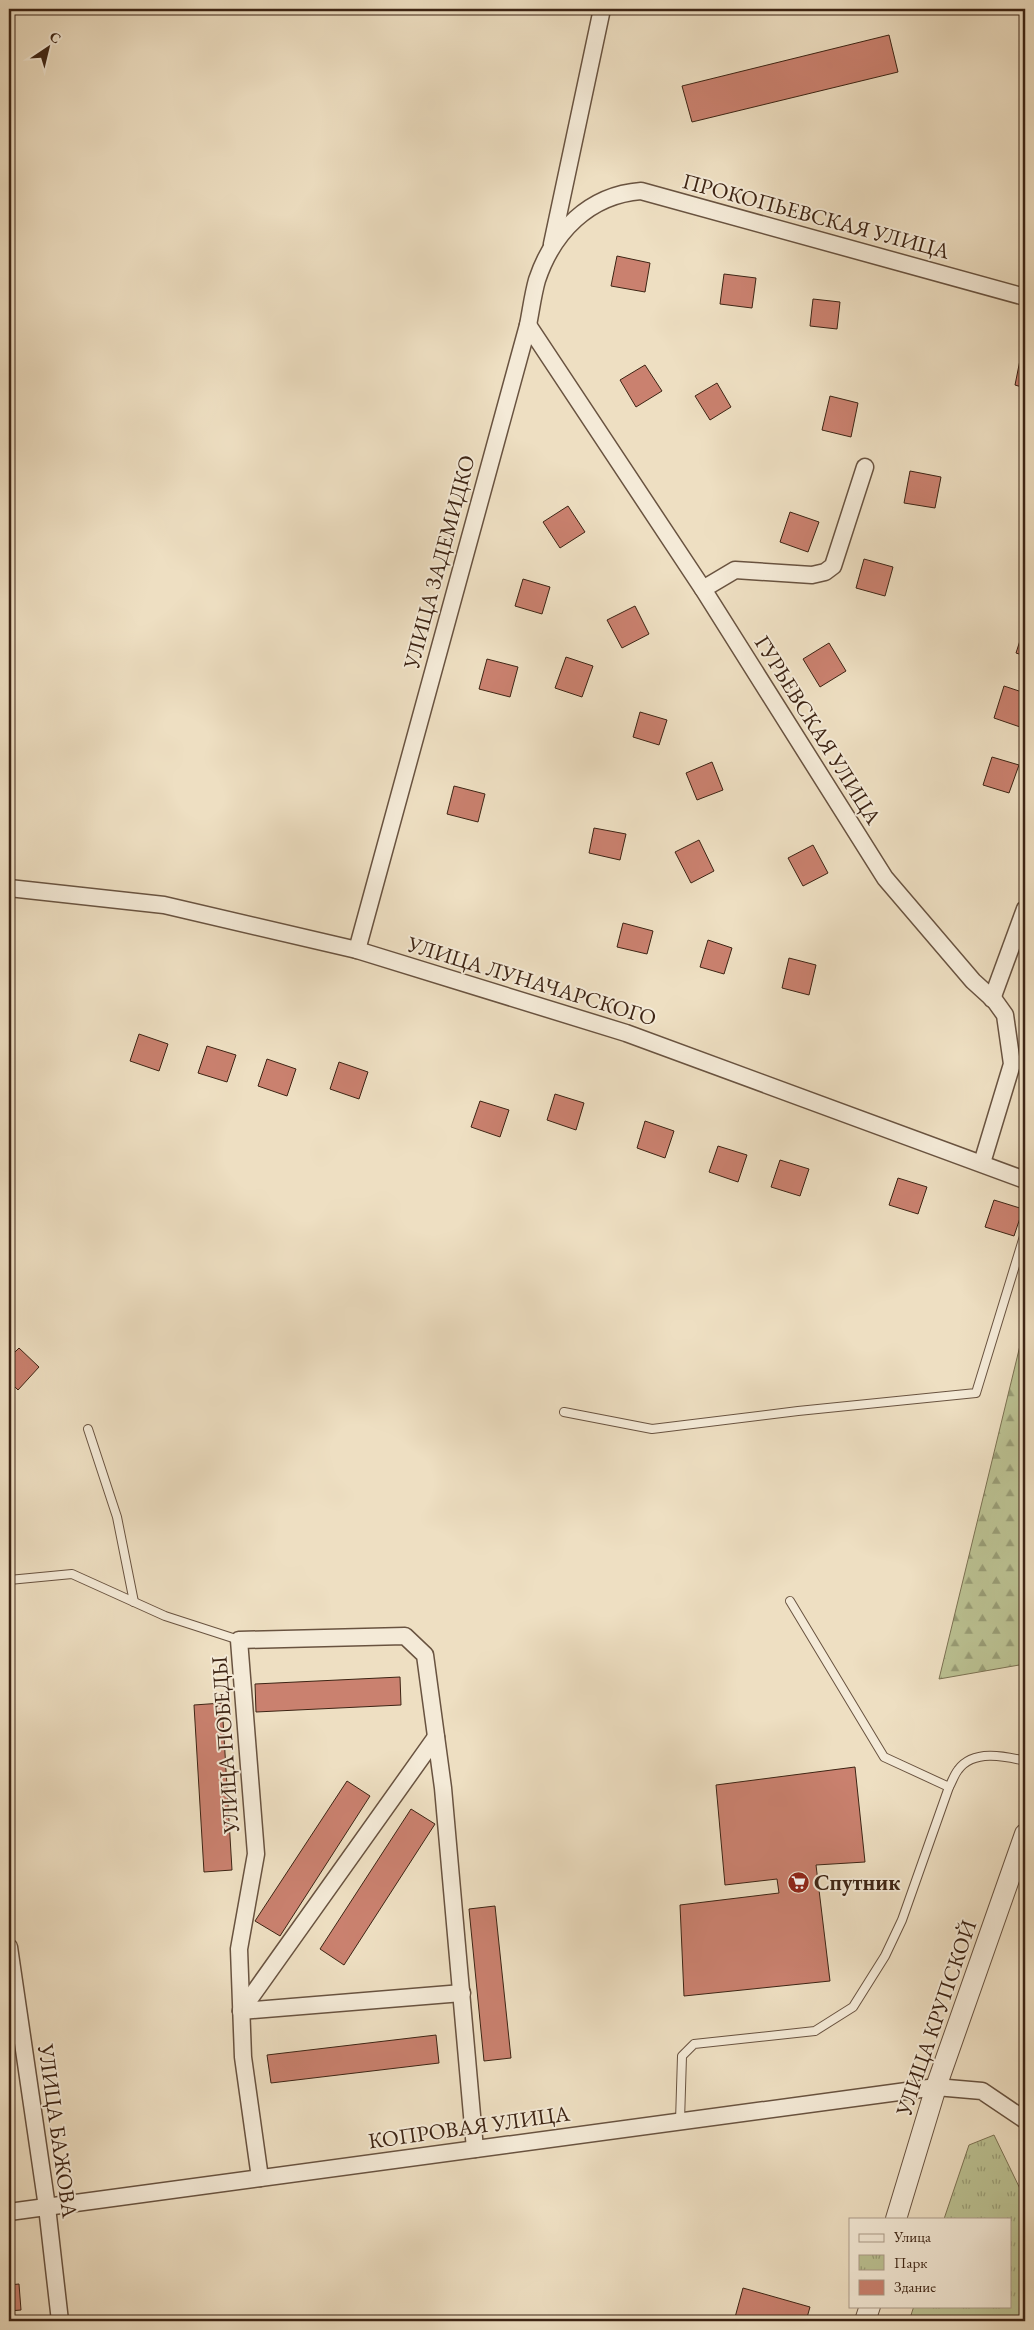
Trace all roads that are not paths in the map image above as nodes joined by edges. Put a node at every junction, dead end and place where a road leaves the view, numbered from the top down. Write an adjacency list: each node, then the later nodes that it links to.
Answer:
1 (602, 9): 3 (street)
2 (596, 203): 3 (street, УЛИЦА ЗАДЕМИДКО); 4 (street, ПРОКОПЬЕВСКАЯ УЛИЦА)
3 (552, 246): 5 (street, УЛИЦА ЗАДЕМИДКО)
4 (1025, 297)
5 (528, 325): 7 (street, ГУРЬЕВСКАЯ УЛИЦА); 10 (street, УЛИЦА ЗАДЕМИДКО)
6 (865, 467): 7 (street)
7 (703, 589): 11 (street, ГУРЬЕВСКАЯ УЛИЦА)
8 (9, 888): 10 (street, УЛИЦА ЛУНАЧАРСКОГО)
9 (1025, 909): 11 (street)
10 (356, 950): 12 (street, УЛИЦА ЛУНАЧАРСКОГО)
11 (992, 999): 12 (street, ГУРЬЕВСКАЯ УЛИЦА)
12 (982, 1163): 13 (street, УЛИЦА ЛУНАЧАРСКОГО)
13 (1025, 1180)
14 (1025, 1233): 15 (lane)
15 (564, 1412)
16 (88, 1430): 19 (lane)
17 (9, 1580): 19 (lane)
18 (790, 1601): 23 (lane)
19 (134, 1602): 20 (lane)
20 (239, 1640): 21 (street, УЛИЦА ПОБЕДЫ); 27 (street, УЛИЦА ПОБЕДЫ)
21 (436, 1737): 26 (street); 27 (street)
22 (1025, 1761): 23 (lane)
23 (949, 1787): 30 (lane)
24 (1025, 1834): 28 (street, УЛИЦА КРУПСКОЙ)
25 (9, 1947): 33 (street, УЛИЦА БАЖОВА)
26 (462, 1993): 27 (street); 31 (street)
27 (241, 2011): 32 (street, УЛИЦА ПОБЕДЫ)
28 (936, 2087): 29 (street, КОПРОВАЯ УЛИЦА); 30 (street, КОПРОВАЯ УЛИЦА); 35 (street, УЛИЦА КРУПСКОЙ)
29 (1025, 2120)
30 (680, 2122): 31 (street, КОПРОВАЯ УЛИЦА)
31 (476, 2149): 32 (street, КОПРОВАЯ УЛИЦА)
32 (260, 2178): 33 (street, КОПРОВАЯ УЛИЦА)
33 (48, 2207): 34 (street, КОПРОВАЯ УЛИЦА); 37 (street, УЛИЦА БАЖОВА)
34 (9, 2212)
35 (896, 2218)
36 (869, 2308): 38 (street)
37 (60, 2321)
38 (865, 2321)

